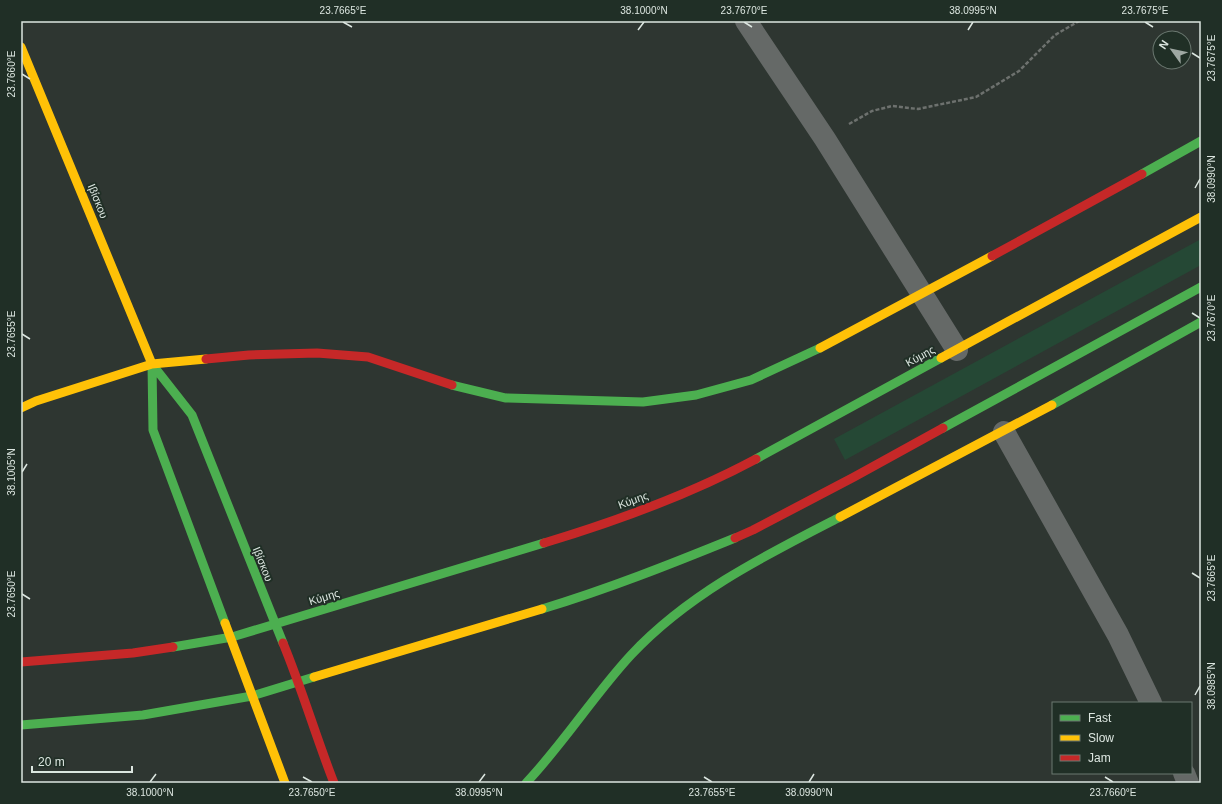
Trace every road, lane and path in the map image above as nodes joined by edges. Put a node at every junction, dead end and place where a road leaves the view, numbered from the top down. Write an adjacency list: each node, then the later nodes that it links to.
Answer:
1 (746, 21): 4 (street)
2 (1079, 21): 4 (path)
3 (21, 46): 11 (street, Ιβίσκου)
4 (825, 138): 8 (street)
5 (1201, 142): 8 (street)
6 (1201, 217): 10 (street, Κύμης)
7 (1201, 287): 17 (street)
8 (923, 294): 10 (street); 11 (street)
9 (1201, 322): 13 (street)
10 (957, 350): 14 (street, Κύμης)
11 (152, 364): 12 (street); 14 (street, Ιβίσκου); 15 (street, Ιβίσκου)
12 (21, 408)
13 (1004, 432): 19 (street); 23 (street)
14 (274, 625): 15 (street, Κύμης); 17 (street, Ιβίσκου)
15 (232, 637): 16 (street, Κύμης); 18 (street, Ιβίσκου)
16 (21, 662)
17 (299, 681): 18 (street); 22 (street, Ιβίσκου)
18 (252, 696): 20 (street); 21 (street, Ιβίσκου)
19 (1151, 702)
20 (21, 725)
21 (285, 783)
22 (334, 783)
23 (526, 783)

